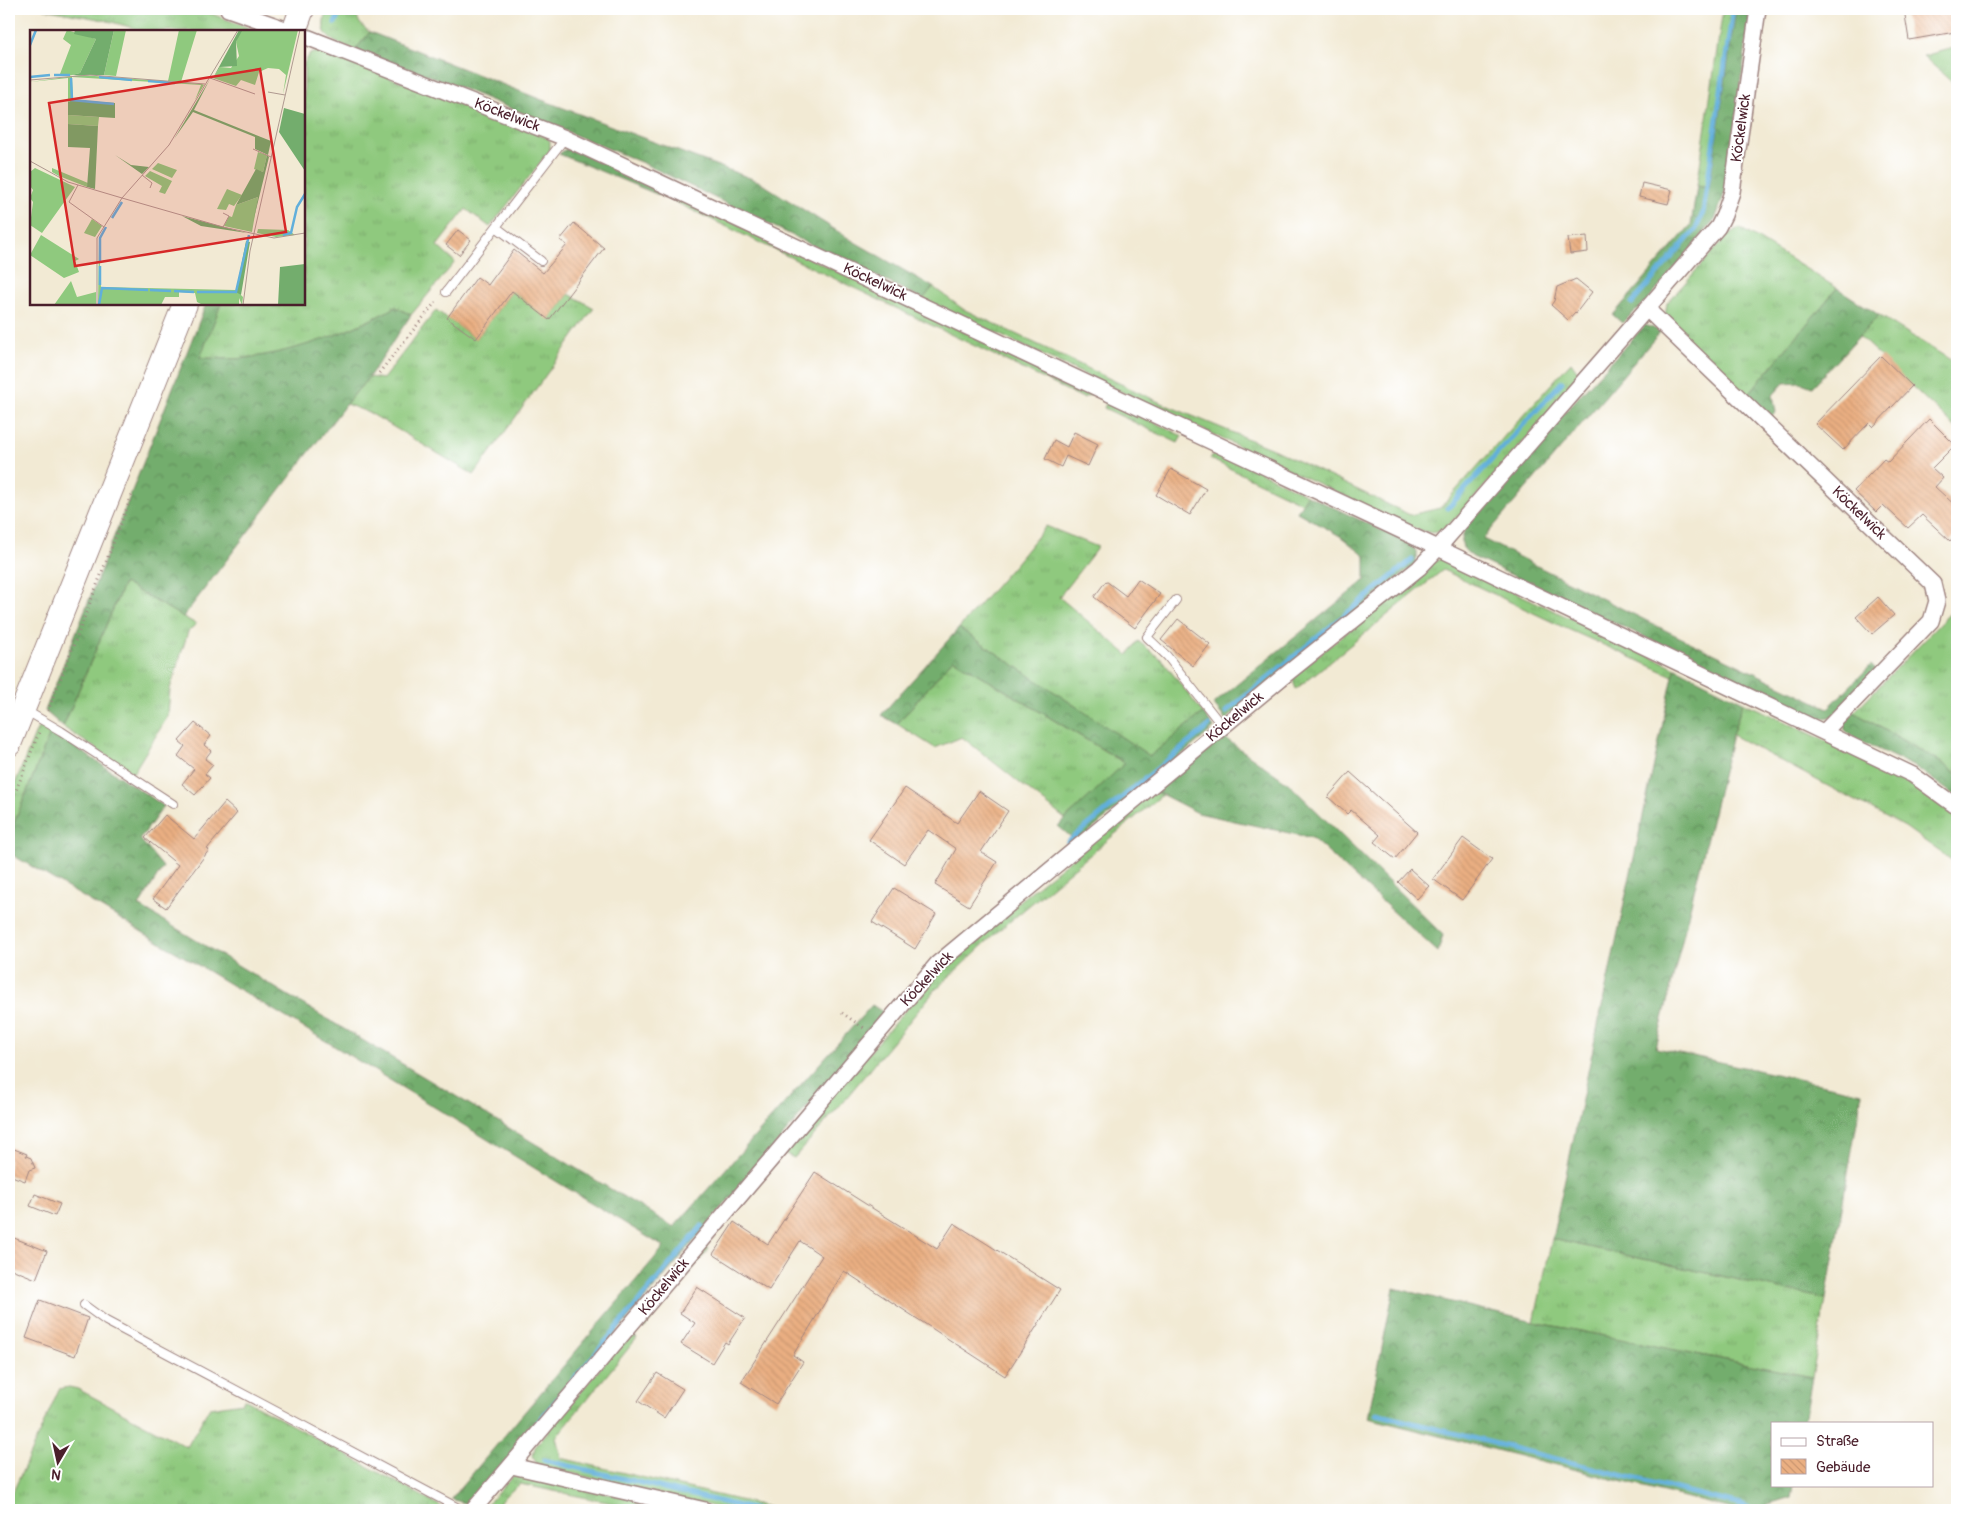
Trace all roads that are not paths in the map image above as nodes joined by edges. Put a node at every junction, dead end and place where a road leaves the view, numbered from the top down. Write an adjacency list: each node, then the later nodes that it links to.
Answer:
1 (228, 9): 4 (street)
2 (302, 9): 5 (main road)
3 (1758, 9): 12 (street, Köckelwick)
4 (289, 30)
5 (292, 30)
6 (305, 36): 7 (street, Köckelwick)
7 (565, 138): 8 (lane); 13 (street, Köckelwick)
8 (496, 227): 9 (lane); 10 (lane)
9 (541, 261)
10 (446, 292)
11 (185, 305): 15 (main road)
12 (1647, 309): 13 (street, Köckelwick); 17 (street, Köckelwick)
13 (1438, 548): 16 (street, Köckelwick); 17 (street, Köckelwick)
14 (1176, 600): 16 (lane)
15 (23, 709): 18 (main road); 19 (lane)
16 (1222, 727): 22 (street, Köckelwick)
17 (1825, 732): 20 (street, Köckelwick)
18 (9, 744)
19 (173, 804)
20 (1957, 806)
21 (84, 1305): 23 (lane)
22 (512, 1466): 24 (street, Köckelwick); 25 (street)
23 (462, 1510)
24 (473, 1510)
25 (705, 1510)

